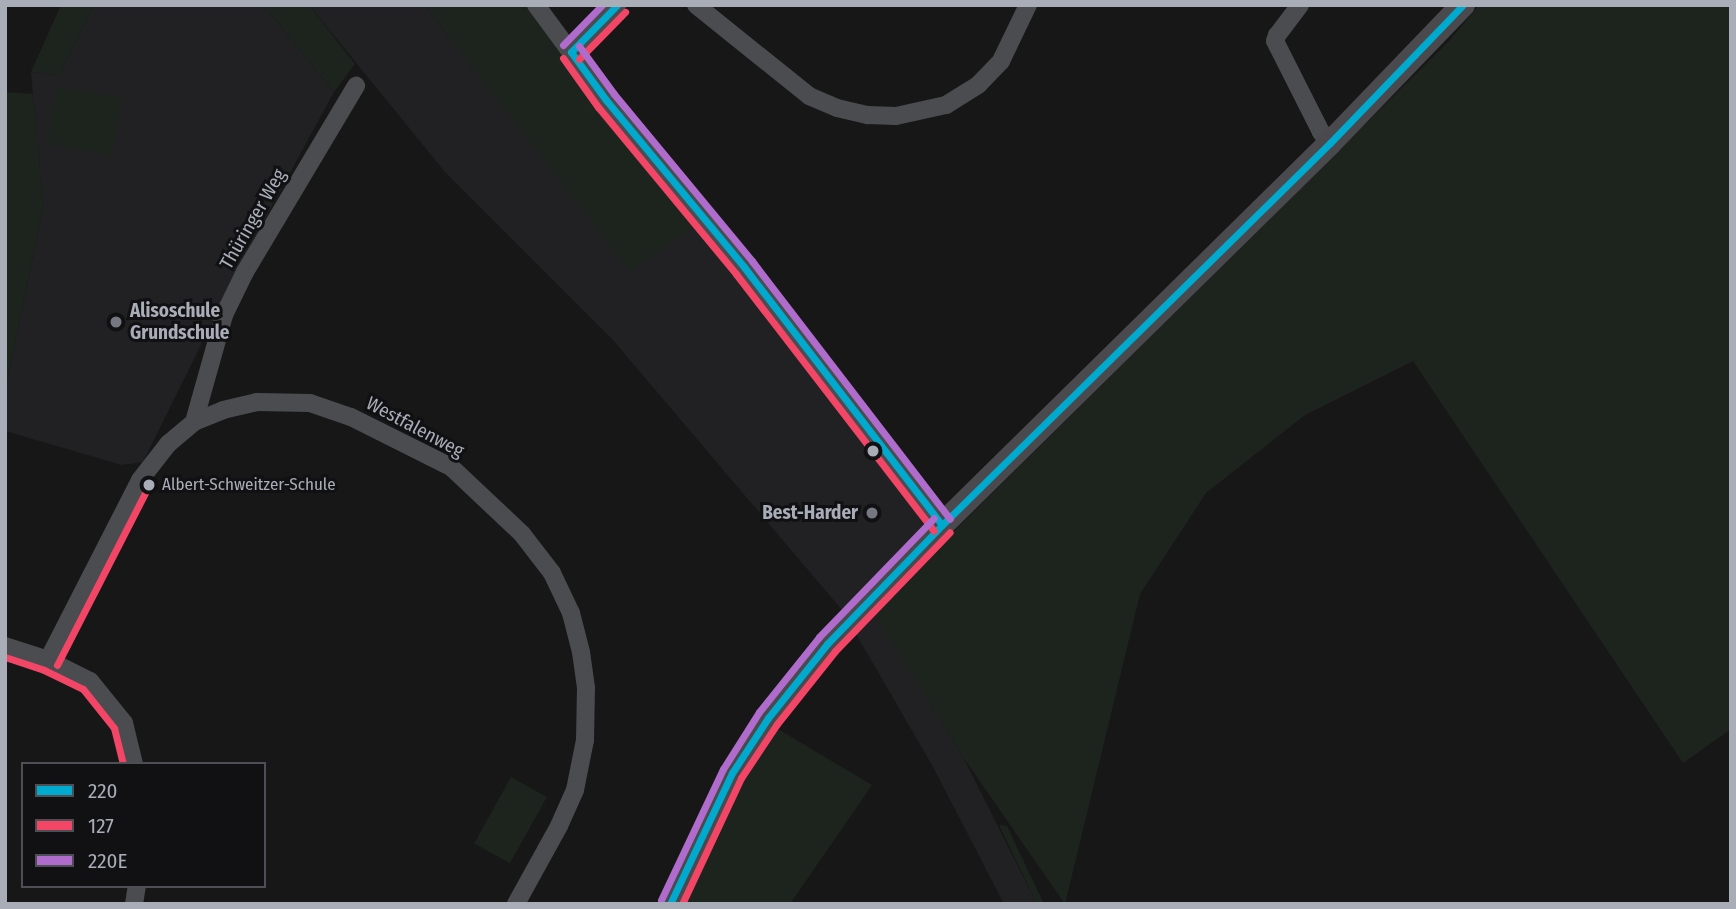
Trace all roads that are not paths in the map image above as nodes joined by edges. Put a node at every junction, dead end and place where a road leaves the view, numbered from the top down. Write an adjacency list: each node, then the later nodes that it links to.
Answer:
1 (536, 5): 7 (street)
2 (617, 5): 7 (street)
3 (696, 5): 6 (street)
4 (1300, 5): 9 (street)
5 (1463, 5): 9 (main road)
6 (1023, 8)
7 (571, 52): 11 (street)
8 (356, 86): 10 (street, Thüringer Weg)
9 (1330, 144): 11 (main road)
10 (194, 422): 13 (street, Westfalenweg); 15 (street, Westfalenweg)
11 (942, 525): 16 (main road)
12 (5, 646): 13 (street)
13 (48, 660): 14 (street)
14 (134, 762)
15 (516, 904)
16 (670, 904)

